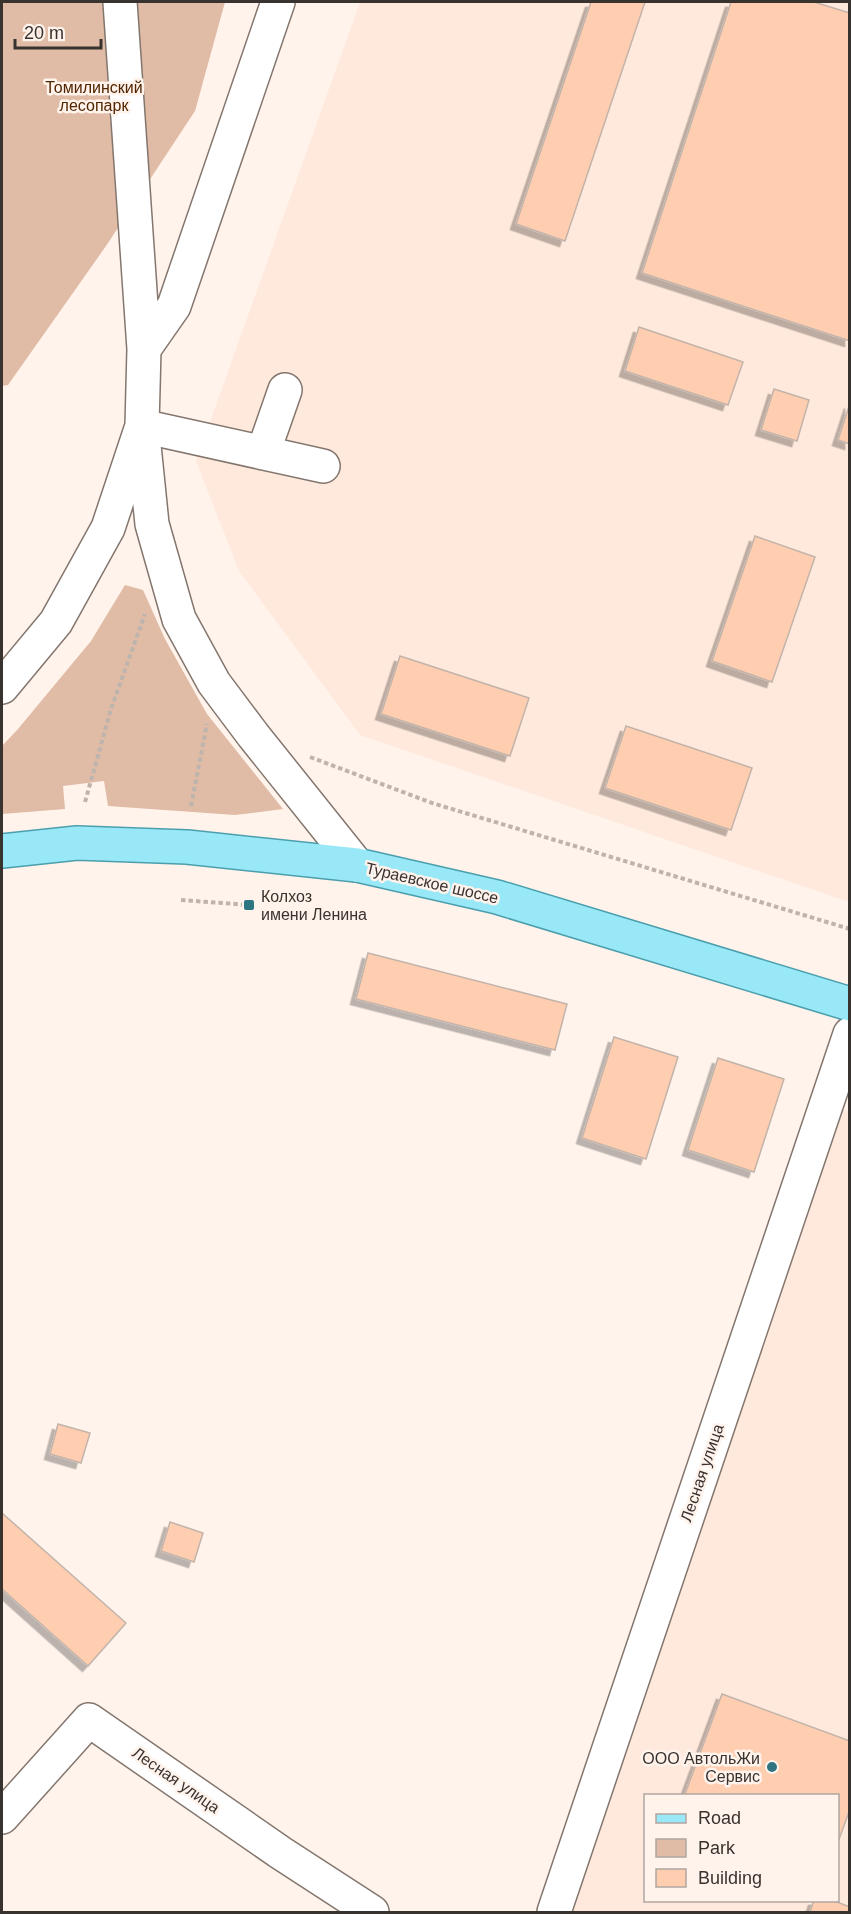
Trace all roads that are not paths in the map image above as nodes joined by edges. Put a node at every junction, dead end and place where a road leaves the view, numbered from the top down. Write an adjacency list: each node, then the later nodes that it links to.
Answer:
1 (120, 2): 3 (street)
2 (278, 2): 3 (street)
3 (144, 349): 5 (street)
4 (285, 390): 6 (street)
5 (142, 426): 6 (street); 8 (street); 10 (street)
6 (263, 453): 7 (street)
7 (323, 466)
8 (2, 687)
9 (2, 851): 10 (main road, Тураевское шоссе)
10 (357, 865): 11 (main road, Тураевское шоссе)
11 (849, 1004)
12 (849, 1034): 15 (street, Лесная улица)
13 (2, 1816): 14 (street, Лесная улица)
14 (372, 1912)
15 (554, 1912)

